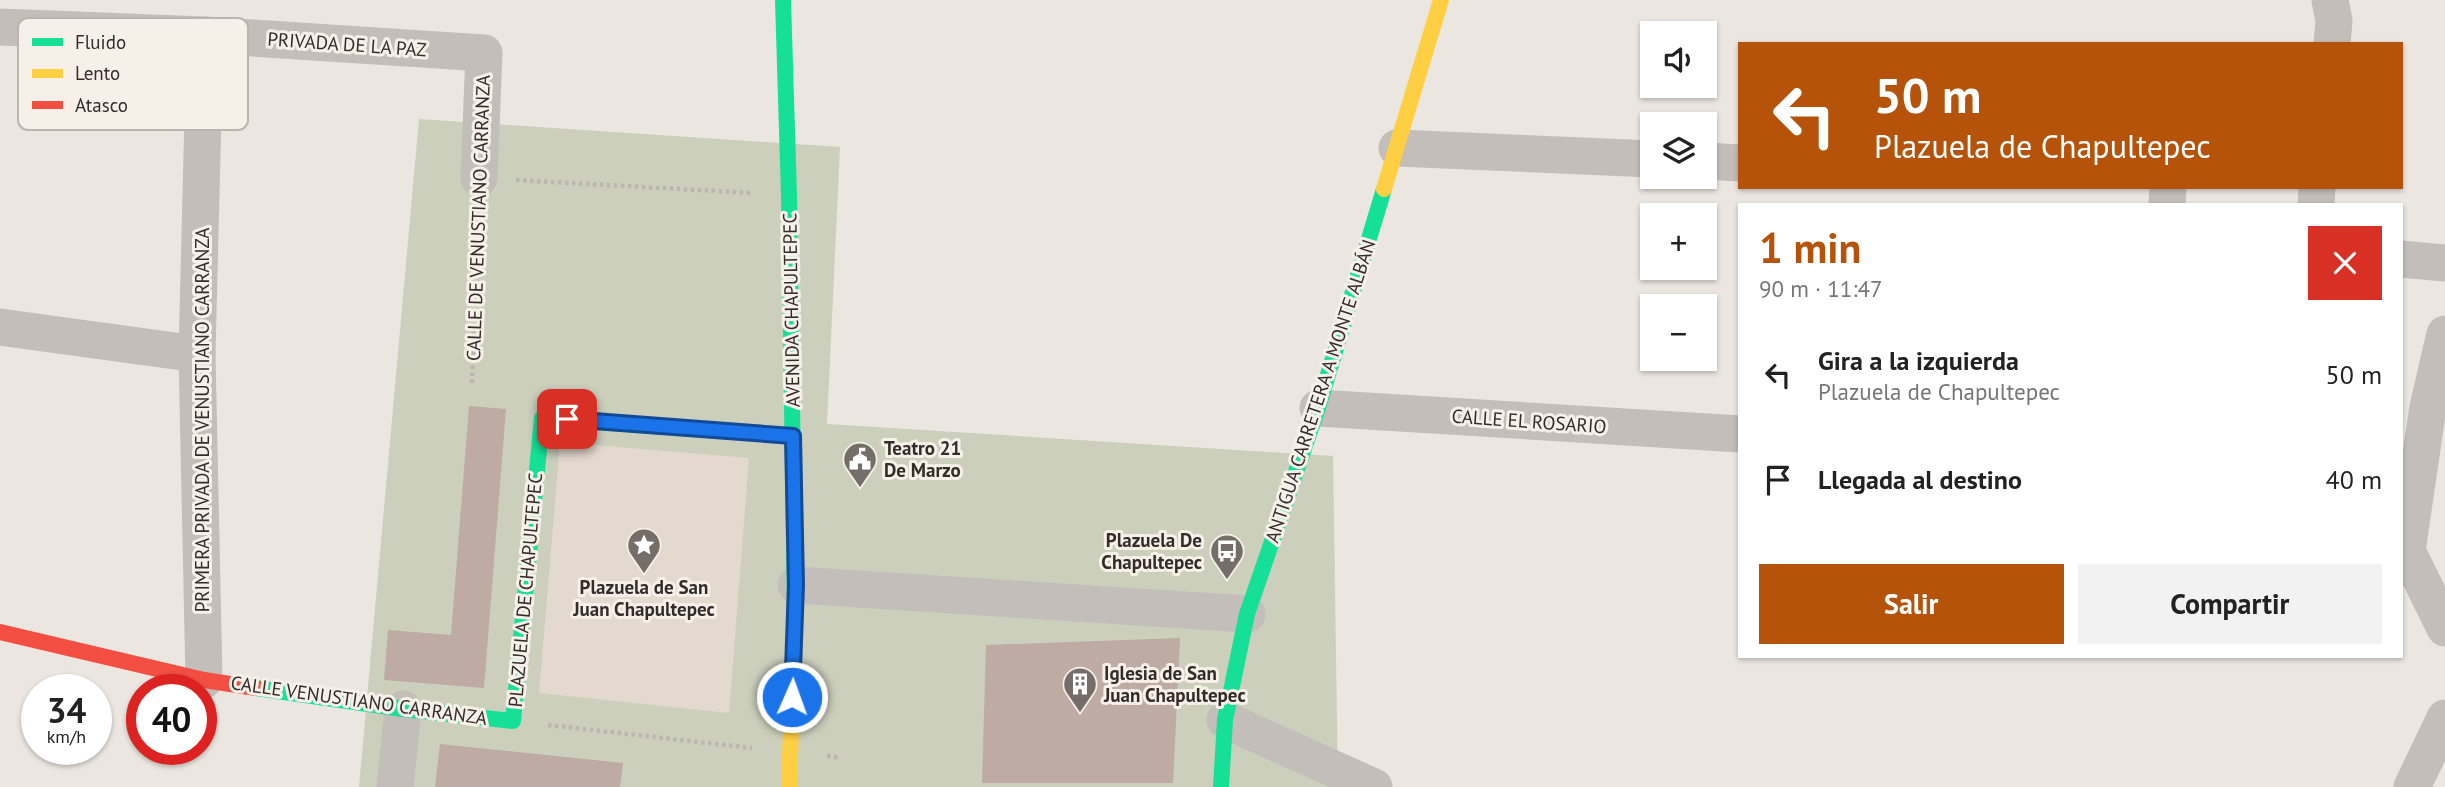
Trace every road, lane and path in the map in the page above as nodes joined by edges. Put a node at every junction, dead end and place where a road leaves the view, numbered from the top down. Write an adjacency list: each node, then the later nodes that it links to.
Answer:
1 (783, 0): 15 (street, AVENIDA CHAPULTEPEC)
2 (1441, 0): 10 (street, ANTIGUA CARRETERA A MONTE ALBÁN)
3 (2330, 0): 7 (street)
4 (0, 27): 5 (street, PRIVADA DE LA PAZ)
5 (18, 28)
6 (248, 38): 8 (street, PRIVADA DE LA PAZ)
7 (2332, 42)
8 (484, 53): 14 (street, CALLE DE VENUSTIANO CARRANZA)
9 (203, 130): 20 (street, PRIMERA PRIVADA DE VENUSTIANO CARRANZA)
10 (1397, 148): 11 (street); 22 (street, ANTIGUA CARRETERA A MONTE ALBÁN)
11 (1640, 158)
12 (1717, 162): 13 (street)
13 (1738, 163)
14 (479, 178): 15 (path); 21 (path, CALLE DE VENUSTIANO CARRANZA)
15 (789, 195): 24 (street, AVENIDA CHAPULTEPEC)
16 (2403, 259): 17 (street)
17 (2445, 263)
18 (0, 327): 20 (street)
19 (2445, 334): 25 (street)
20 (197, 354): 31 (street, PRIMERA PRIVADA DE VENUSTIANO CARRANZA)
21 (472, 383)
22 (1318, 408): 23 (street, CALLE EL ROSARIO); 27 (street, ANTIGUA CARRETERA A MONTE ALBÁN)
23 (1738, 434)
24 (793, 436): 26 (street, AVENIDA CHAPULTEPEC); 36 (street, PLAZUELA DE CHAPULTEPEC)
25 (2404, 551): 28 (street)
26 (796, 585): 27 (street); 37 (street, AVENIDA CHAPULTEPEC)
27 (1247, 614): 35 (street, ANTIGUA CARRETERA A MONTE ALBÁN)
28 (2445, 628)
29 (0, 632): 30 (street, CALLE VENUSTIANO CARRANZA)
30 (178, 674)
31 (204, 674)
32 (217, 682): 33 (street, CALLE VENUSTIANO CARRANZA)
33 (403, 709): 36 (street, CALLE VENUSTIANO CARRANZA); 38 (street)
34 (2445, 718): 42 (street)
35 (1225, 720): 40 (street, ANTIGUA CARRETERA A MONTE ALBÁN); 41 (street)
36 (513, 721): 37 (path)
37 (790, 752): 39 (street, AVENIDA CHAPULTEPEC)
38 (395, 787)
39 (789, 787)
40 (1221, 787)
41 (1374, 787)
42 (2412, 787)

